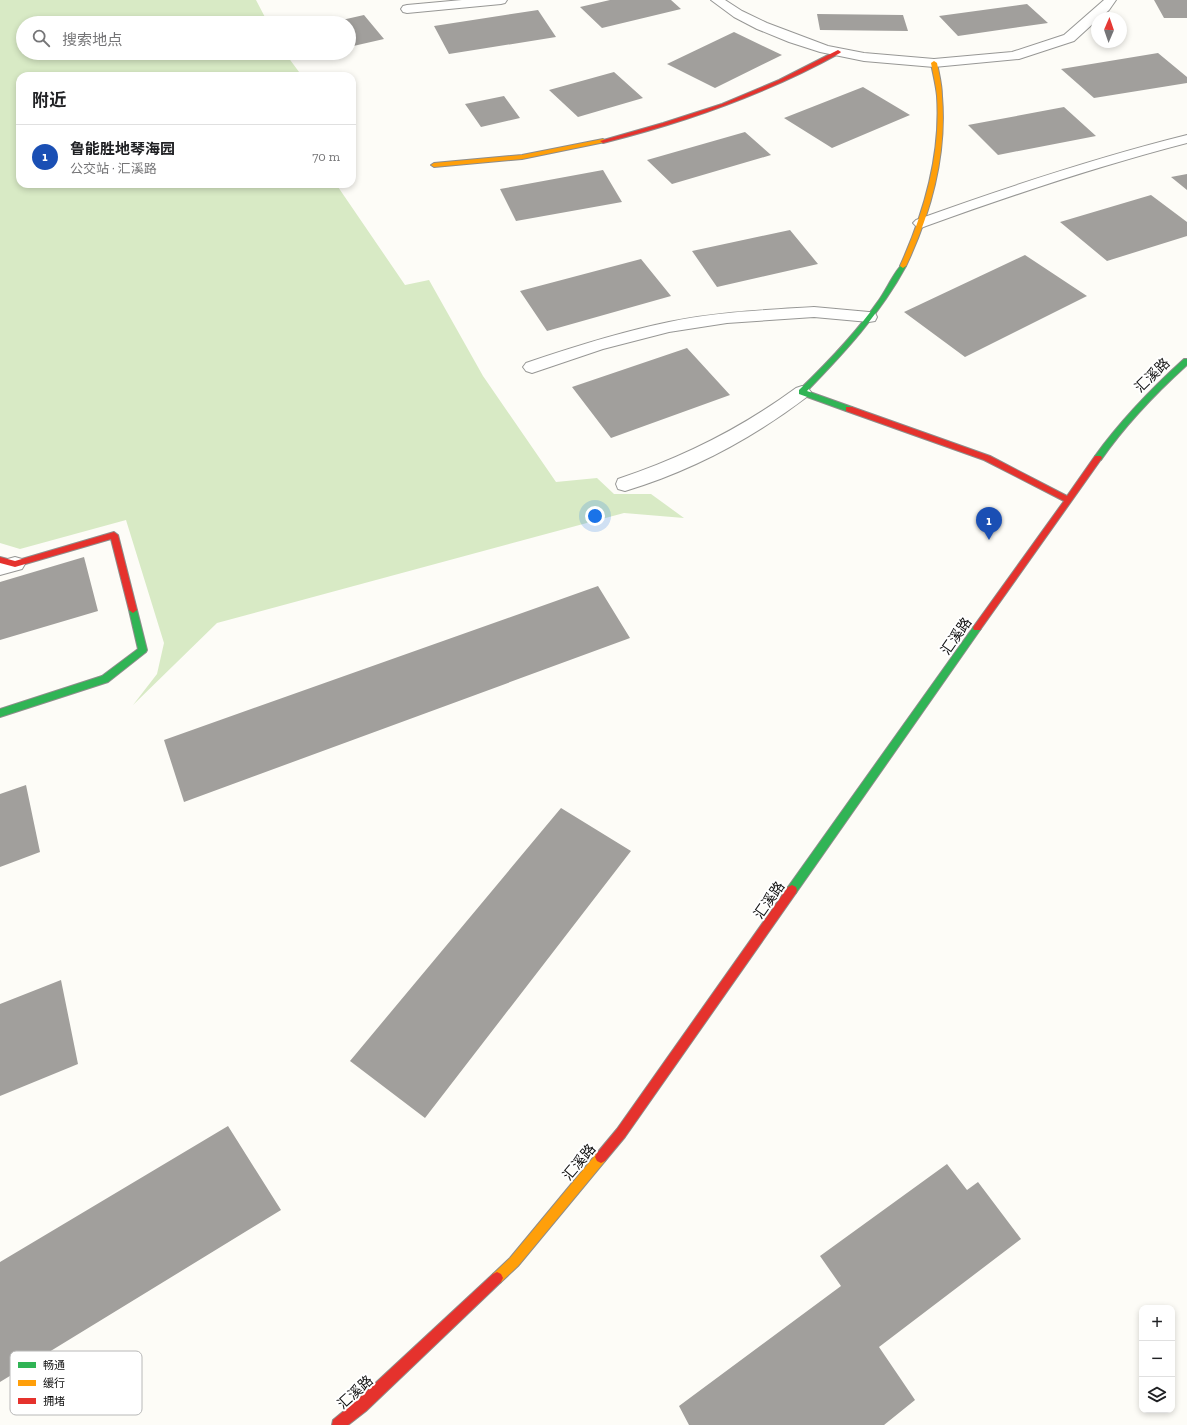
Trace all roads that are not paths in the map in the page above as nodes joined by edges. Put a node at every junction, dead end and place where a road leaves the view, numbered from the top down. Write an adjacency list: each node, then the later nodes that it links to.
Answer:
1 (501, 0): 4 (street)
2 (717, 0): 5 (street)
3 (1110, 0): 6 (street)
4 (408, 9)
5 (838, 52): 6 (street); 8 (street)
6 (934, 63): 9 (street)
7 (1187, 139): 9 (street)
8 (434, 165)
9 (921, 223): 10 (street)
10 (869, 316): 12 (street); 13 (street)
11 (1187, 361): 15 (street, 汇溪路)
12 (532, 367)
13 (802, 392): 14 (street); 15 (street)
14 (625, 484)
15 (1069, 500): 18 (street, 汇溪路)
16 (5, 564): 17 (street)
17 (0, 713)
18 (338, 1425)

